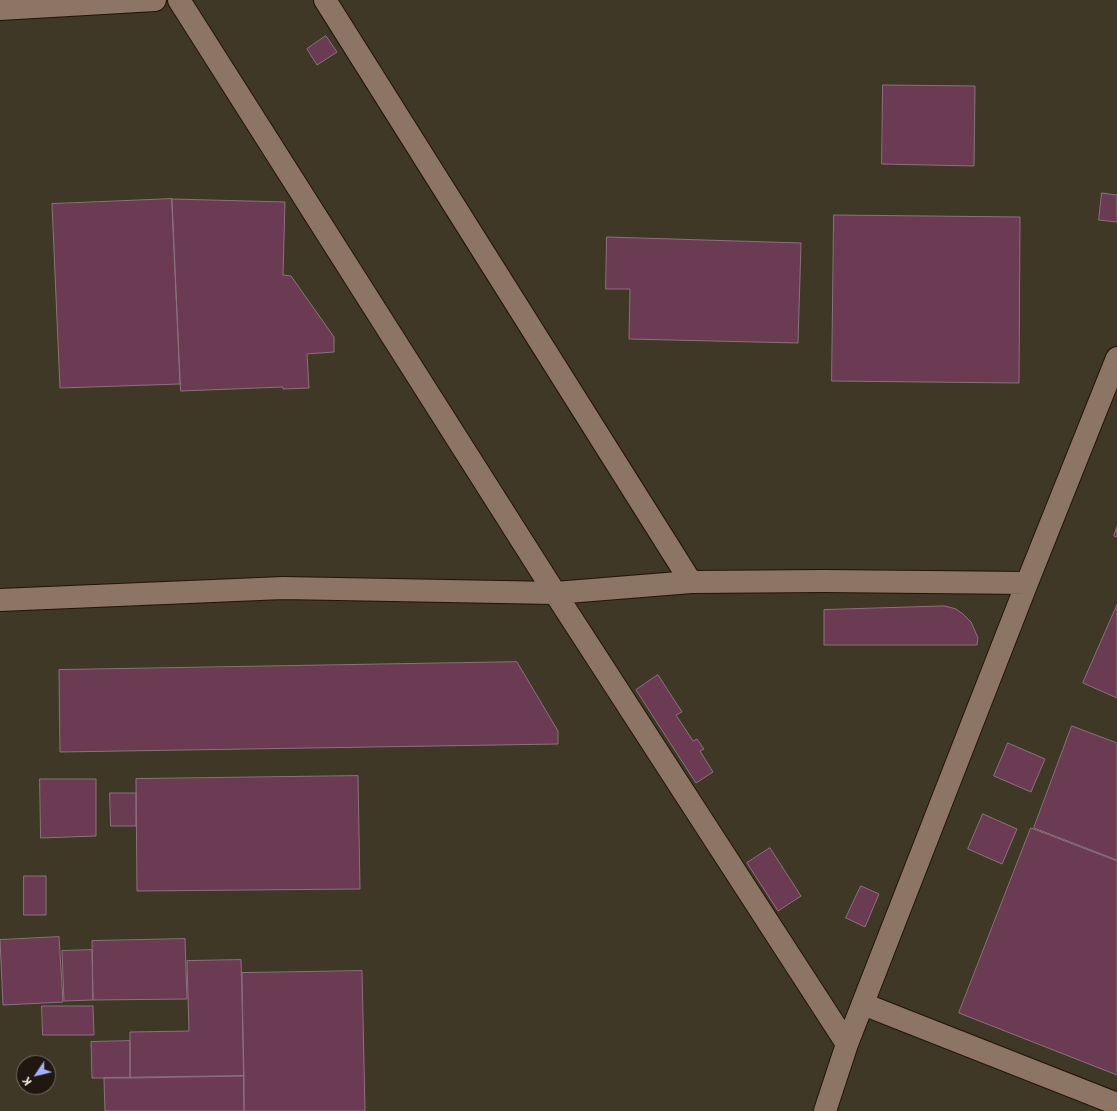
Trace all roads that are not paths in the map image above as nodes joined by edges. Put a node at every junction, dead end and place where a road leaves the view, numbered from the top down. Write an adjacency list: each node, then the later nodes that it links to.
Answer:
1 (155, 0): 4 (street)
2 (179, 0): 8 (street)
3 (325, 0): 6 (street)
4 (0, 9)
5 (1117, 358): 7 (street)
6 (691, 582): 7 (street); 8 (street)
7 (1027, 583): 10 (street)
8 (555, 593): 9 (street); 11 (street)
9 (0, 600)
10 (863, 1004): 11 (street); 12 (street)
11 (847, 1044): 13 (street)
12 (1117, 1104)
13 (825, 1111)

